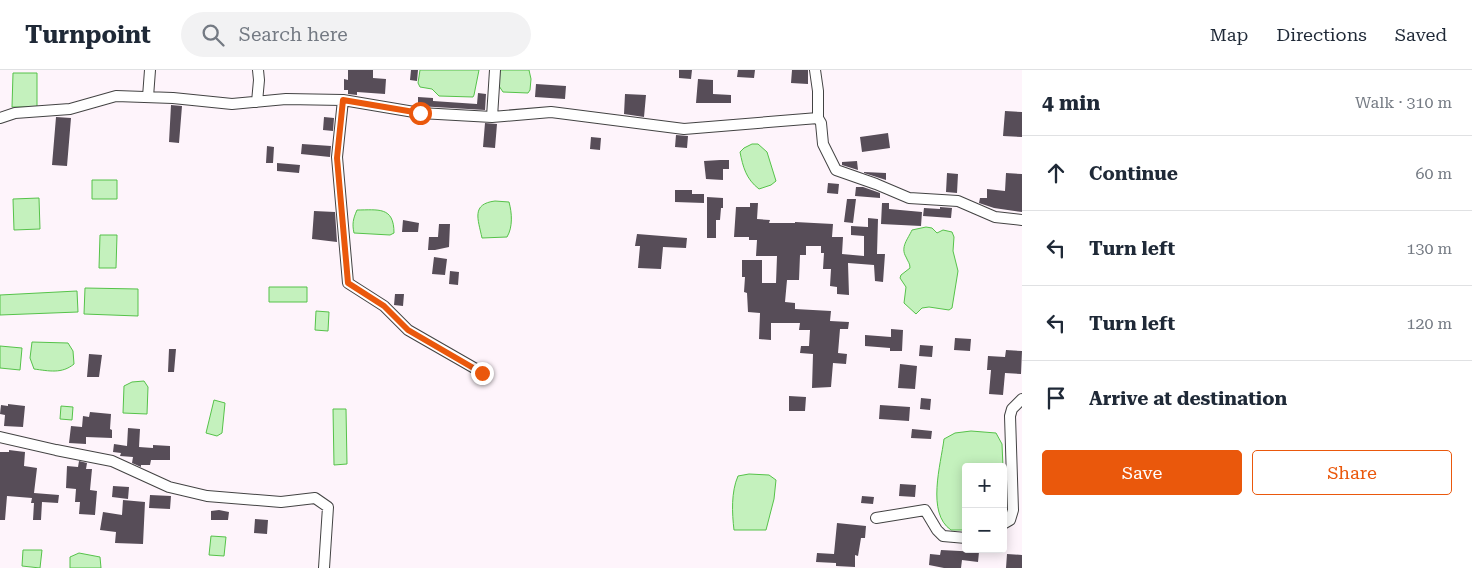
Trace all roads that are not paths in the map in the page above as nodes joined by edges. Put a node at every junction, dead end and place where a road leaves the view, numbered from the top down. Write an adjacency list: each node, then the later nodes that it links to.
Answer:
1 (150, 70): 5 (street)
2 (258, 70): 7 (street)
3 (495, 70): 8 (street)
4 (815, 70): 10 (street)
5 (148, 97): 7 (street); 9 (street)
6 (343, 100): 7 (street); 8 (street); 12 (street)
7 (258, 102)
8 (492, 117): 10 (street)
9 (0, 118)
10 (818, 118): 11 (street)
11 (1022, 220)
12 (482, 373)
13 (1022, 399): 16 (street)
14 (0, 437): 18 (street)
15 (876, 518): 17 (street)
16 (1007, 522)
17 (962, 538)
18 (324, 568)

